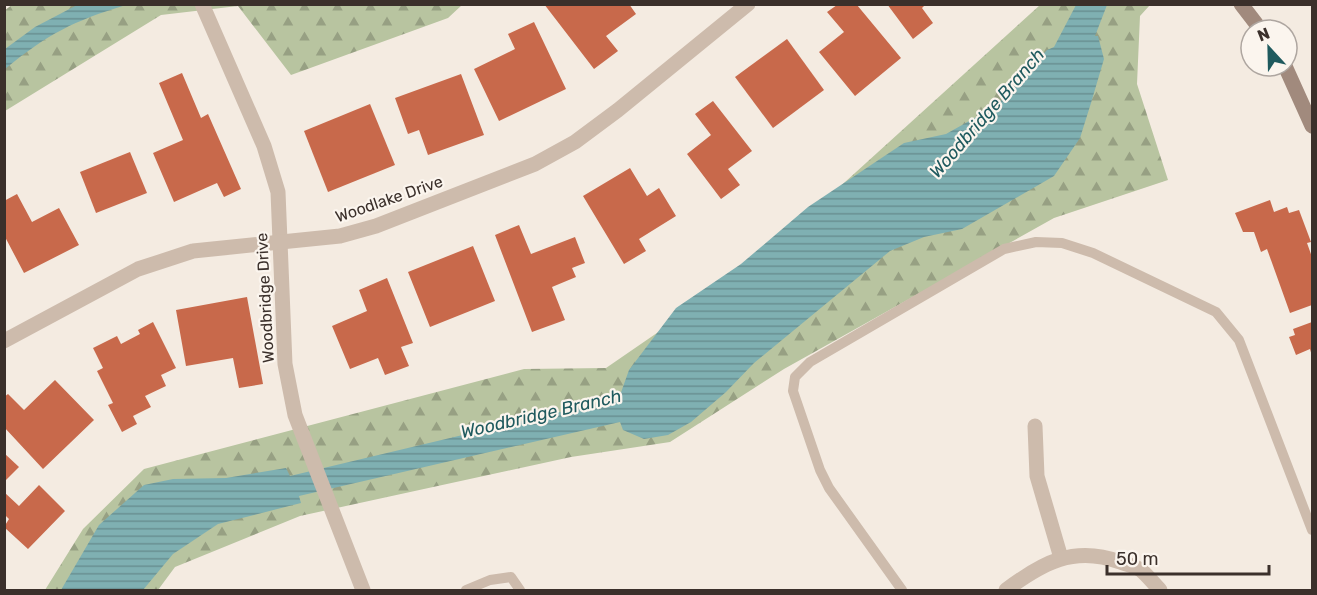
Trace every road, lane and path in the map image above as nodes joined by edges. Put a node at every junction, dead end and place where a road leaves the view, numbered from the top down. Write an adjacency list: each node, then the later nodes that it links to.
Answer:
1 (202, 4): 7 (street, Woodbridge Drive)
2 (748, 4): 7 (street, Woodlake Drive)
3 (1241, 4): 4 (street)
4 (1252, 18)
5 (1290, 78): 6 (street)
6 (1312, 126)
7 (280, 242): 8 (street, Woodlake Drive); 12 (street, Woodbridge Drive)
8 (4, 340)
9 (1035, 426): 11 (street)
10 (1312, 530): 15 (lane)
11 (1061, 558): 16 (street); 17 (street)
12 (363, 591)
13 (466, 591): 14 (lane)
14 (520, 591)
15 (902, 591)
16 (1006, 591)
17 (1160, 591)

